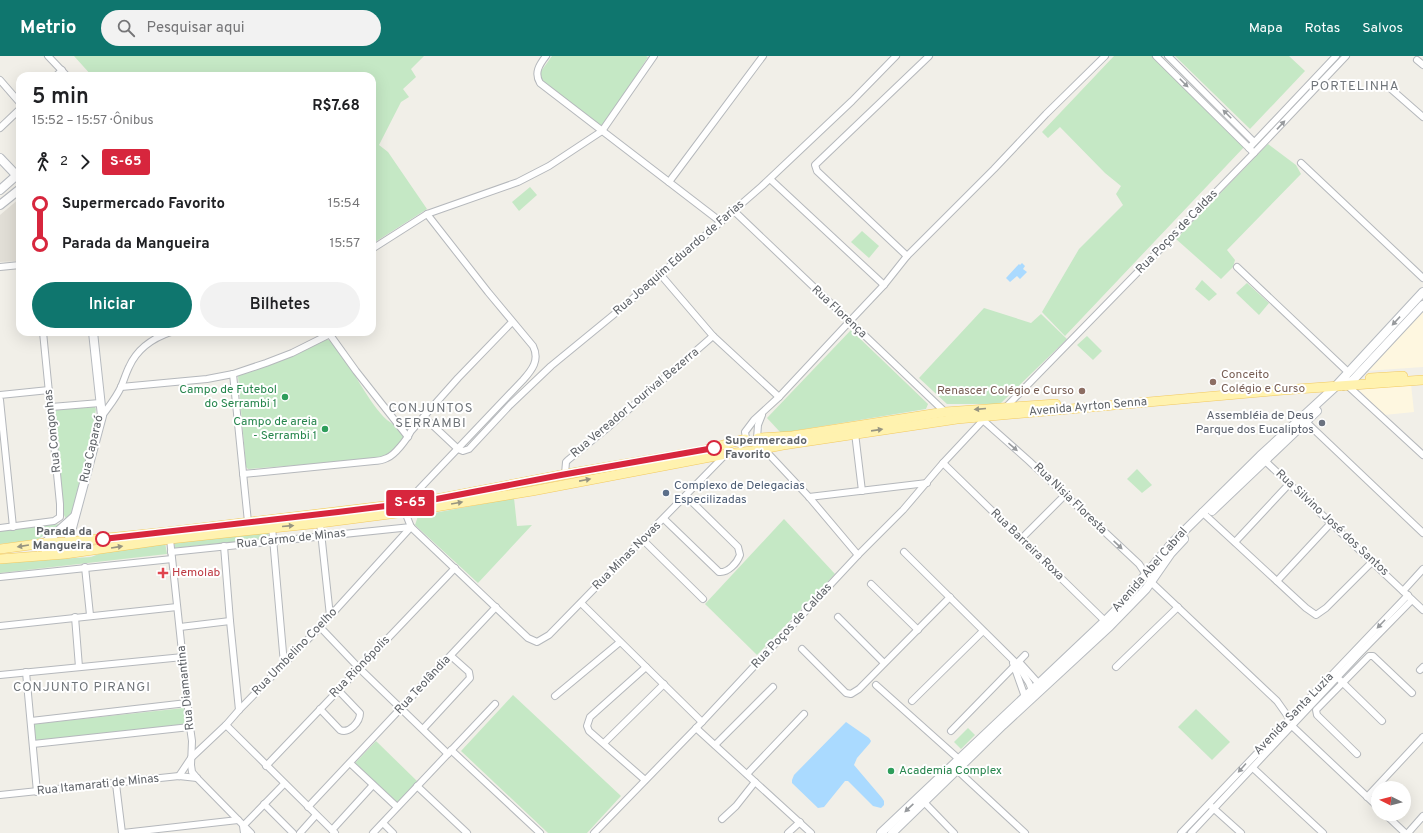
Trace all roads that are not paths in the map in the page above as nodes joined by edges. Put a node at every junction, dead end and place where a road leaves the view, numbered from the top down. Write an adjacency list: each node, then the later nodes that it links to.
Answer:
1 (48, 56): 14 (street)
2 (654, 56): 21 (street)
3 (763, 56): 30 (street)
4 (896, 56): 29 (street, Rua Joaquim Eduardo de Farias)
5 (929, 56): 40 (street)
6 (1105, 56): 40 (street)
7 (1156, 56): 23 (street, one-way to 23)
8 (1168, 56): 22 (street, one-way to 8)
9 (1336, 56): 22 (street)
10 (1346, 56): 24 (street, Rua Poços de Caldas, one-way to 10)
11 (544, 58): 21 (street)
12 (1417, 60): 13 (street)
13 (1423, 65)
14 (62, 70)
15 (0, 80): 17 (street)
16 (1391, 89): 19 (street)
17 (16, 98)
18 (16, 114): 20 (street)
19 (1423, 117)
20 (0, 128)
21 (602, 131): 30 (street); 35 (street)
22 (1254, 142): 23 (street)
23 (1249, 148): 24 (street)
24 (1254, 153): 68 (street, Rua Poços de Caldas)
25 (0, 158): 27 (main road)
26 (1301, 163): 45 (street)
27 (16, 173)
28 (16, 178): 31 (main road)
29 (770, 179): 34 (street, Rua Joaquim Eduardo de Farias); 46 (street)
30 (669, 182): 36 (street)
31 (0, 190)
32 (16, 192): 33 (main road)
33 (0, 205)
34 (734, 211): 36 (street, Rua Joaquim Eduardo de Farias); 38 (street, Rua Florença)
35 (427, 214): 37 (street); 50 (street)
36 (722, 222): 44 (street, Rua Joaquim Eduardo de Farias)
37 (376, 246)
38 (773, 250): 39 (street); 49 (street, Rua Florença)
39 (769, 256)
40 (907, 256): 46 (street)
41 (16, 265): 42 (street)
42 (0, 267)
43 (1237, 267): 60 (street)
44 (660, 274): 56 (street); 79 (street, Rua Joaquim Eduardo de Farias)
45 (1423, 278)
46 (884, 285): 49 (street)
47 (1423, 292): 60 (main road, one-way to 60)
48 (1423, 305): 60 (main road)
49 (850, 321): 64 (street); 70 (street, Rua Florença)
50 (512, 322): 72 (street); 79 (street, Rua Joaquim Eduardo de Farias)
51 (43, 336): 62 (street, Rua Congonhas)
52 (93, 336): 66 (main road, Rua Caparaó)
53 (163, 336): 61 (street)
54 (323, 336): 57 (street)
55 (331, 336): 76 (street)
56 (713, 336): 64 (street); 89 (street, Rua Vereador Lourival Bezerra)
57 (233, 374): 61 (street); 88 (street)
58 (1423, 374): 60 (main road, Avenida Ayrton Senna)
59 (1423, 380): 60 (main road, Avenida Ayrton Senna)
60 (1344, 382): 68 (main road, Avenida Ayrton Senna); 73 (main road, Avenida Ayrton Senna); 74 (main road, Avenida Abel Cabral); 84 (street)
61 (121, 387): 71 (street)
62 (49, 390): 63 (street); 67 (street, Rua Congonhas)
63 (0, 394)
64 (779, 396): 69 (street)
65 (0, 400): 81 (street)
66 (100, 403): 67 (street); 71 (main road, Rua Caparaó)
67 (51, 407): 104 (street, Rua Congonhas)
68 (1006, 407): 70 (main road, Avenida Ayrton Senna, one-way to 70)
69 (766, 409): 77 (street); 78 (street)
70 (945, 412): 78 (main road, Avenida Ayrton Senna)
71 (102, 416): 99 (main road, Rua Caparaó)
72 (424, 416): 76 (street); 79 (street)
73 (986, 418): 75 (main road, Avenida Ayrton Senna, one-way to 73); 86 (street, Rua Poços de Caldas); 93 (street, Rua Nisia Floresta, one-way to 93)
74 (1304, 420): 85 (main road, Avenida Abel Cabral); 108 (street)
75 (855, 433): 80 (main road, Avenida Ayrton Senna); 92 (street)
76 (408, 437): 88 (street)
77 (743, 438): 78 (main road, Avenida Ayrton Senna); 80 (main road); 82 (main road, Avenida Ayrton Senna)
78 (757, 438): 80 (main road)
79 (458, 449): 96 (street, Rua Joaquim Eduardo de Farias)
80 (756, 450): 83 (main road, Avenida Ayrton Senna); 95 (street)
81 (3, 453): 104 (street)
82 (702, 454): 83 (main road, Avenida Ayrton Senna); 87 (street); 89 (main road, Avenida Ayrton Senna); 96 (main road, Avenida Ayrton Senna, one-way to 82)
83 (726, 454): 87 (street, Rua Minas Novas)
84 (1423, 455)
85 (1263, 458): 91 (street, Rua Silvino José dos Santos); 97 (main road, Avenida Abel Cabral)
86 (943, 463): 90 (street, Rua Poços de Caldas); 111 (street, Rua Barreira Roxa)
87 (712, 468): 94 (street, Rua Minas Novas)
88 (244, 474): 101 (street)
89 (565, 474): 96 (main road, Avenida Ayrton Senna)
90 (927, 483): 92 (street); 122 (street, Rua Poços de Caldas)
91 (1290, 483): 103 (street, Rua Silvino José dos Santos); 115 (street)
92 (862, 491): 95 (street)
93 (1065, 495): 111 (street); 130 (street, Rua Nisia Floresta, one-way to 130)
94 (686, 496): 100 (street, Rua Minas Novas); 100 (street)
95 (809, 497): 122 (street)
96 (405, 508): 98 (main road, Avenida Ayrton Senna); 106 (street)
97 (1204, 514): 115 (street); 130 (main road, Avenida Abel Cabral); 133 (main road, Avenida Abel Cabral)
98 (338, 516): 101 (main road, Avenida Ayrton Senna); 102 (main road, Avenida Ayrton Senna)
99 (74, 517): 114 (main road, Rua Caparaó); 116 (main road)
100 (664, 519): 112 (street, Rua Minas Novas)
101 (248, 522): 114 (main road, Avenida Ayrton Senna)
102 (320, 523): 105 (main road, Avenida Ayrton Senna, one-way to 102); 109 (street)
103 (1331, 523): 126 (street, Rua Silvino José dos Santos); 132 (street)
104 (13, 527): 107 (street)
105 (272, 527): 110 (main road, Avenida Ayrton Senna); 113 (street)
106 (411, 527): 109 (street, Rua Carmo de Minas); 128 (street); 144 (street, Rua Umbelino Coelho)
107 (0, 528)
108 (1423, 533)
109 (321, 536): 113 (street, Rua Carmo de Minas); 144 (street)
110 (170, 539): 119 (street, Rua Diamantina); 121 (main road, Avenida Ayrton Senna, one-way to 110)
111 (1021, 539): 148 (street, Rua Barreira Roxa)
112 (643, 540): 137 (street); 138 (street, Rua Minas Novas)
113 (273, 541): 117 (street, Rua Carmo de Minas); 161 (street)
114 (67, 542): 116 (main road, Avenida Ayrton Senna); 121 (main road, Rua Caparaó)
115 (1235, 542): 132 (street)
116 (45, 543): 118 (main road, Avenida Ayrton Senna, one-way to 118); 123 (main road)
117 (224, 546): 119 (street, Rua Carmo de Minas); 147 (street)
118 (0, 549)
119 (171, 552): 125 (street, Rua Diamantina)
120 (904, 552): 136 (street)
121 (64, 554): 123 (main road, Avenida Ayrton Senna)
122 (858, 555): 189 (street, Rua Poços de Caldas)
123 (49, 556): 124 (main road, Avenida Ayrton Senna)
124 (0, 558)
125 (172, 559): 127 (street); 139 (street, Rua Diamantina)
126 (1373, 561): 132 (street); 135 (street, Rua Silvino José dos Santos)
127 (85, 567): 131 (street); 143 (street)
128 (455, 568): 140 (street); 164 (street, Rua Rionópolis)
129 (1423, 569): 135 (street)
130 (1146, 574): 133 (street, Rua Nisia Floresta); 148 (main road, Avenida Abel Cabral)
131 (0, 577)
132 (1277, 581)
133 (1151, 582): 141 (street, Rua Nisia Floresta); 148 (main road, Avenida Abel Cabral)
134 (871, 584): 152 (street)
135 (1408, 595): 142 (street, Rua Silvino José dos Santos); 168 (street, Avenida Santa Luzia); 185 (street, Avenida Santa Luzia, one-way to 185)
136 (950, 597): 152 (street); 153 (street)
137 (703, 599)
138 (581, 603): 140 (street, Rua Minas Novas); 154 (street)
139 (177, 607): 143 (street); 150 (street, Rua Diamantina)
140 (496, 607): 157 (street, Rua Teolândia)
141 (1178, 607): 163 (street); 185 (street, Rua Nisia Floresta)
142 (1423, 610)
143 (90, 615): 145 (street)
144 (330, 616): 151 (street, Rua Umbelino Coelho)
145 (75, 617): 149 (street); 162 (street)
146 (838, 617): 159 (street)
147 (230, 621): 150 (street); 183 (street)
148 (1108, 624): 170 (main road, Avenida Abel Cabral); 201 (main road, Avenida Abel Cabral)
149 (0, 626)
150 (180, 627): 158 (street, Rua Diamantina)
151 (320, 627): 161 (street, Rua Umbelino Coelho); 164 (street)
152 (918, 630): 159 (street)
153 (983, 631): 160 (street); 178 (street)
154 (620, 642): 165 (street); 176 (street)
155 (802, 649): 159 (street)
156 (1025, 655): 160 (street)
157 (451, 656): 182 (street, Rua Teolândia); 192 (street)
158 (183, 657): 162 (street); 179 (street, Rua Diamantina)
159 (884, 663)
160 (1015, 663): 170 (street); 174 (street); 177 (street); 193 (street)
161 (284, 664): 183 (street, Rua Umbelino Coelho)
162 (79, 667): 166 (street)
163 (1116, 667)
164 (359, 668): 173 (street, Rua Rionópolis); 182 (street)
165 (646, 668): 169 (street); 195 (street)
166 (26, 672): 167 (street); 186 (street)
167 (0, 675)
168 (1340, 680): 175 (street); 187 (street); 190 (street, Avenida Santa Luzia); 199 (street)
169 (664, 684): 189 (street); 195 (street)
170 (1039, 684): 174 (main road, Avenida Abel Cabral)
171 (876, 685): 201 (street)
172 (772, 687): 197 (street)
173 (338, 690): 181 (street, Rua Rionópolis); 181 (street)
174 (1032, 690): 177 (main road, Avenida Abel Cabral)
175 (1412, 693)
176 (556, 696)
177 (1025, 697): 201 (main road, Avenida Abel Cabral)
178 (912, 701)
179 (187, 704): 186 (street); 191 (street, Rua Diamantina)
180 (495, 704): 198 (street)
181 (320, 708): 203 (street, Rua Rionópolis)
182 (401, 708): 192 (street); 202 (street, Rua Teolândia)
183 (239, 710): 188 (street, Rua Umbelino Coelho)
184 (804, 714): 206 (street)
185 (1289, 718): 223 (street, Avenida Santa Luzia, one-way to 223)
186 (31, 721): 196 (street)
187 (1382, 721)
188 (226, 725): 200 (street, Rua Umbelino Coelho); 203 (street)
189 (698, 726): 197 (street); 209 (street, Rua Poços de Caldas)
190 (1292, 726): 204 (street, Avenida Santa Luzia); 217 (street)
191 (190, 727): 196 (street); 200 (street, Rua Diamantina)
192 (423, 729): 198 (street)
193 (951, 731)
194 (1423, 737): 217 (street)
195 (604, 743): 209 (street)
196 (33, 744): 215 (street)
197 (716, 744): 206 (street)
198 (450, 752): 214 (street); 244 (street)
199 (1357, 754)
200 (191, 758): 207 (street, Rua Umbelino Coelho); 208 (street, Rua Diamantina)
201 (962, 761): 205 (main road, Avenida Abel Cabral); 218 (main road, Avenida Abel Cabral)
202 (350, 763): 213 (street); 221 (street, Rua Teolândia)
203 (266, 766): 212 (street)
204 (1253, 768): 223 (street, Avenida Santa Luzia); 255 (street)
205 (958, 770): 218 (main road, Avenida Abel Cabral); 251 (street)
206 (748, 773): 210 (street)
207 (179, 776): 208 (street, Rua Itamarati de Minas); 211 (street, Rua Itamarati de Minas)
208 (197, 778): 227 (street, Rua Diamantina)
209 (645, 780): 245 (street, Rua Poços de Caldas)
210 (755, 782): 226 (street); 229 (street)
211 (116, 784): 215 (street, Rua Itamarati de Minas); 235 (street)
212 (284, 784): 220 (street); 221 (street)
213 (373, 785): 222 (street); 234 (street)
214 (417, 786): 222 (street); 243 (street)
215 (37, 792): 216 (street, Rua Itamarati de Minas)
216 (0, 795)
217 (1367, 797): 219 (street)
218 (922, 800): 248 (main road, Avenida Abel Cabral, one-way to 248); 249 (main road, Avenida Abel Cabral); 250 (street)
219 (1371, 801)
220 (264, 804): 232 (street); 239 (street)
221 (308, 807): 224 (street)
222 (397, 807): 230 (street)
223 (1212, 807): 252 (street, Avenida Santa Luzia); 253 (street, Avenida Santa Luzia); 254 (street)
224 (316, 816): 234 (street); 240 (street)
225 (1423, 816): 256 (street)
226 (722, 819)
227 (238, 820): 231 (street); 232 (street, Rua Diamantina)
228 (1393, 821): 256 (street)
229 (800, 822): 246 (street); 247 (street)
230 (383, 823): 241 (street); 242 (street)
231 (191, 826): 233 (street); 236 (street)
232 (243, 826): 237 (street); 238 (street, Rua Diamantina)
233 (142, 832): 235 (street)
234 (333, 832)
235 (122, 833)
236 (191, 833)
237 (244, 833)
238 (251, 833)
239 (293, 833)
240 (300, 833)
241 (374, 833)
242 (394, 833)
243 (466, 833)
244 (540, 833)
245 (594, 833)
246 (788, 833)
247 (811, 833)
248 (882, 833)
249 (892, 833)
250 (954, 833)
251 (1025, 833)
252 (1181, 833)
253 (1191, 833)
254 (1241, 833)
255 (1323, 833)
256 (1406, 833)

